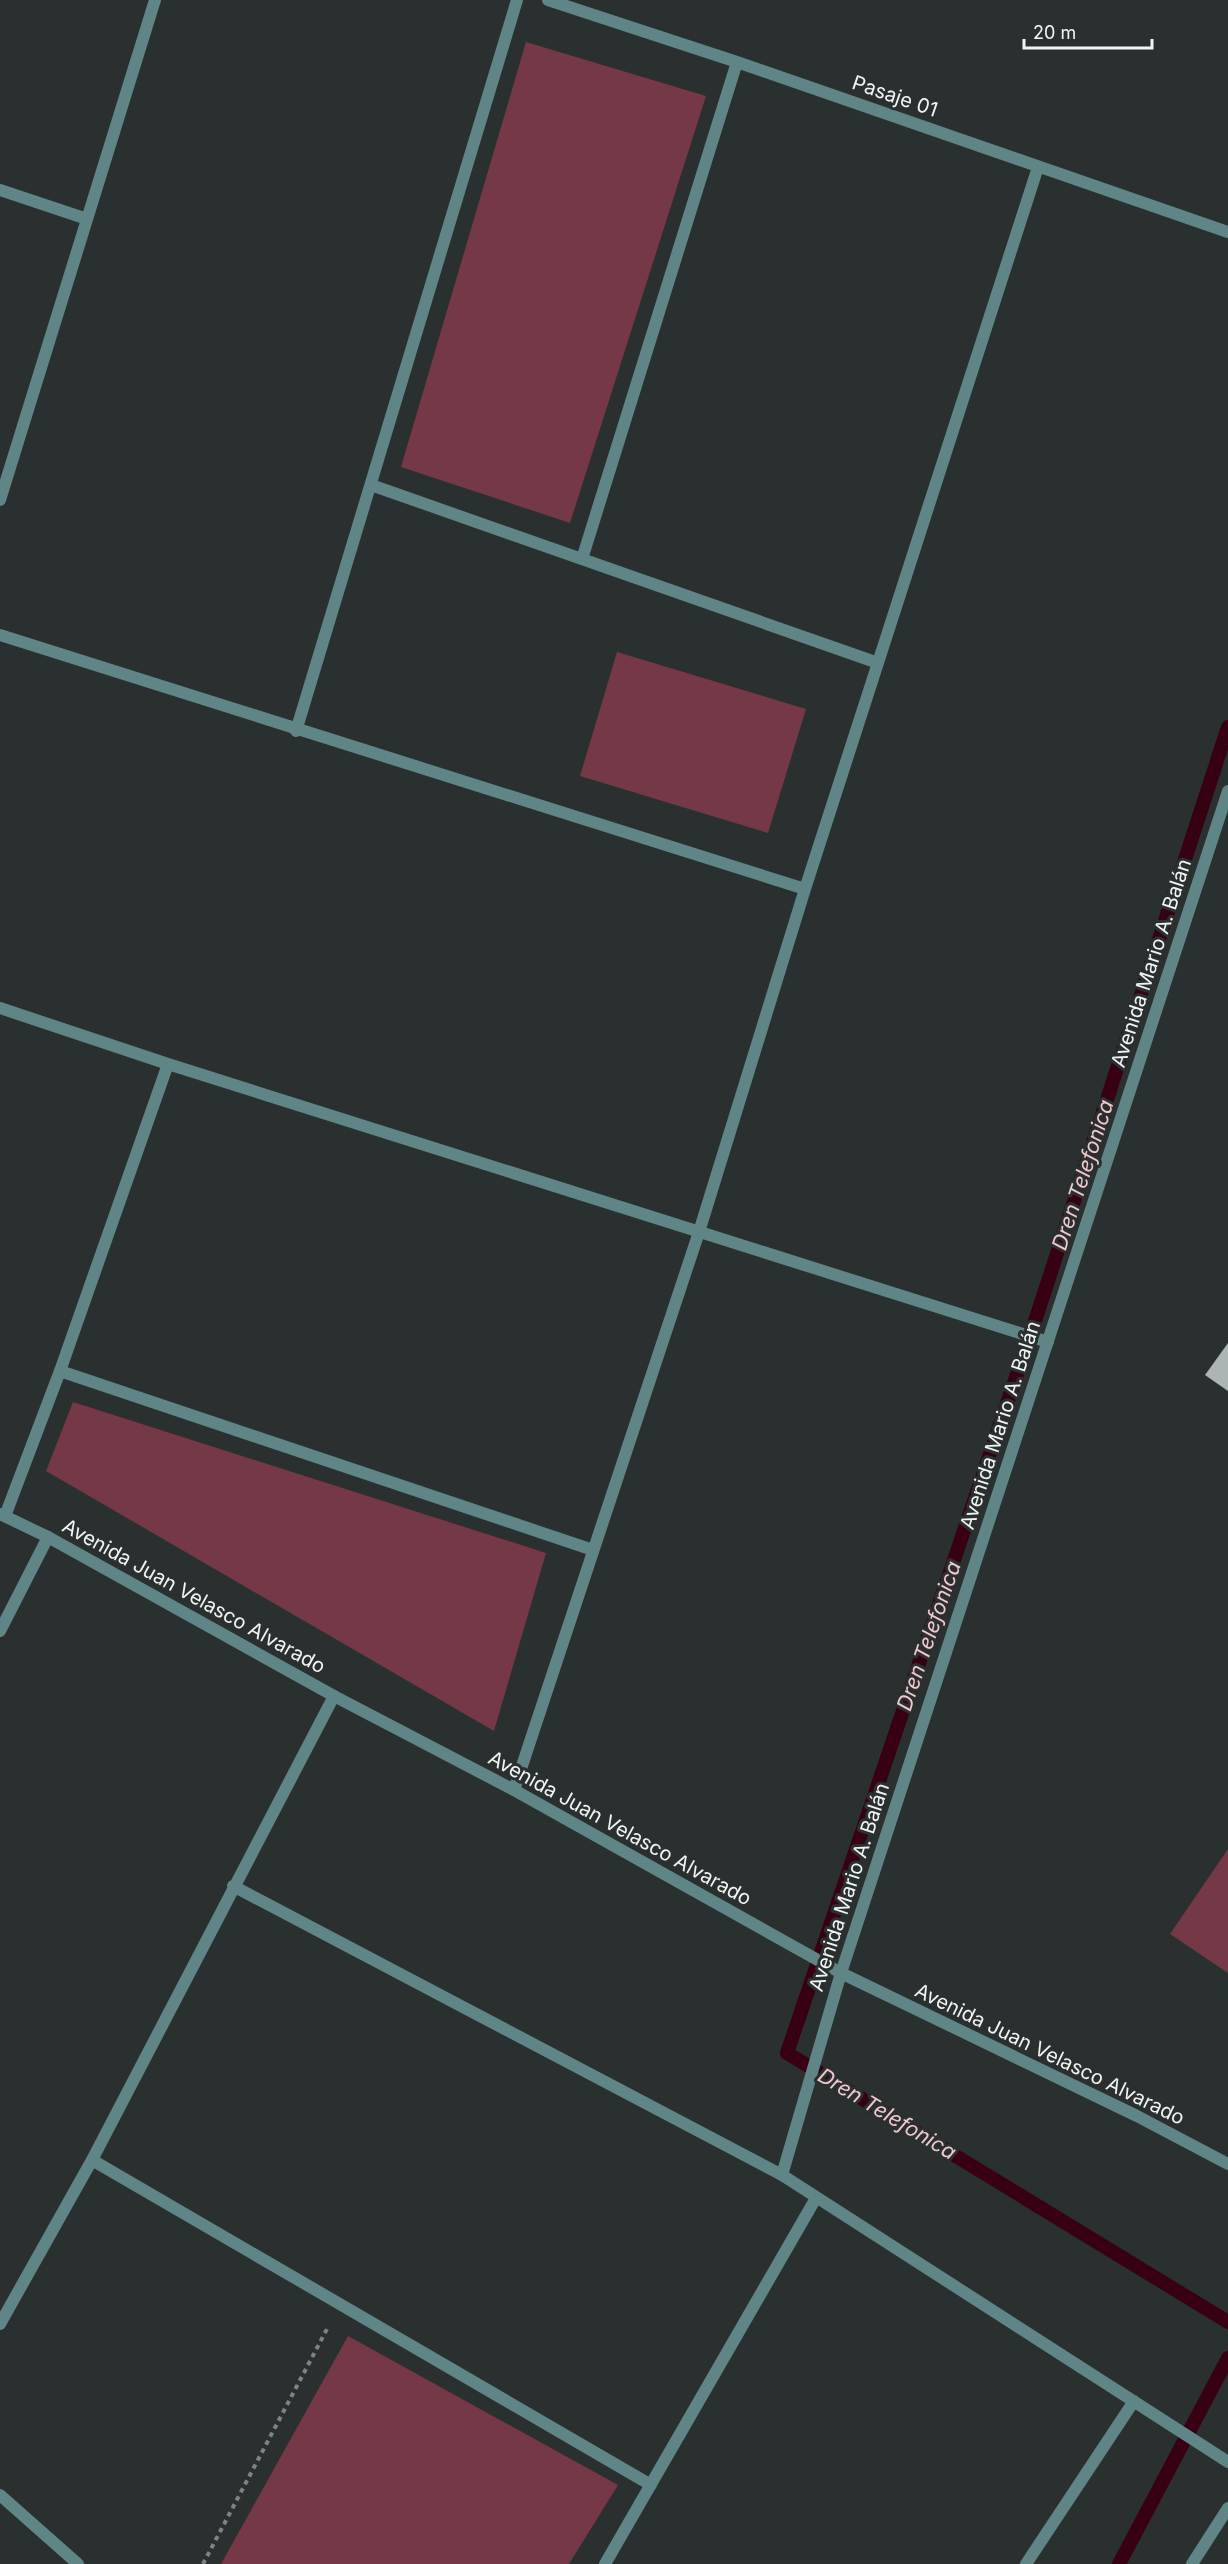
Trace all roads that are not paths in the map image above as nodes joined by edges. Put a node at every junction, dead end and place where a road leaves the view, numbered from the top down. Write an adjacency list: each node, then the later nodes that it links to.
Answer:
1 (155, 0): 7 (street)
2 (517, 0): 9 (street)
3 (548, 0): 4 (street, Pasaje 01)
4 (737, 62): 5 (street, Pasaje 01); 11 (street)
5 (1038, 167): 8 (street, Pasaje 01); 13 (street)
6 (0, 190): 7 (street)
7 (87, 219): 10 (street)
8 (1228, 232)
9 (371, 485): 11 (street); 14 (street)
10 (0, 500)
11 (582, 559): 13 (street)
12 (0, 635): 14 (street)
13 (878, 663): 16 (street)
14 (296, 730): 16 (street)
15 (1228, 791): 20 (street, Avenida Mario A. Balán)
16 (805, 889): 19 (street)
17 (0, 1008): 18 (street)
18 (168, 1064): 19 (street); 21 (street)
19 (699, 1232): 20 (street); 24 (street)
20 (1048, 1342): 29 (street, Avenida Mario A. Balán)
21 (60, 1371): 22 (street); 24 (street)
22 (3, 1515): 23 (street, Avenida Juan Velasco Alvarado)
23 (48, 1537): 25 (street); 26 (street, Avenida Juan Velasco Alvarado)
24 (593, 1550): 27 (street)
25 (0, 1631)
26 (334, 1696): 27 (street, Avenida Juan Velasco Alvarado); 28 (street)
27 (514, 1791): 29 (street, Avenida Juan Velasco Alvarado)
28 (233, 1886): 30 (street); 32 (street)
29 (841, 1973): 31 (street, Avenida Juan Velasco Alvarado); 32 (street, Avenida Mario A. Balán)
30 (92, 2160): 34 (street); 37 (street)
31 (1228, 2164)
32 (782, 2175): 33 (street)
33 (816, 2198): 35 (street); 37 (street)
34 (0, 2324)
35 (1134, 2401): 36 (street); 42 (street)
36 (1228, 2462)
37 (651, 2485): 41 (street)
38 (0, 2495): 40 (street)
39 (1228, 2508): 43 (street)
40 (78, 2564)
41 (605, 2564)
42 (1026, 2564)
43 (1192, 2564)

